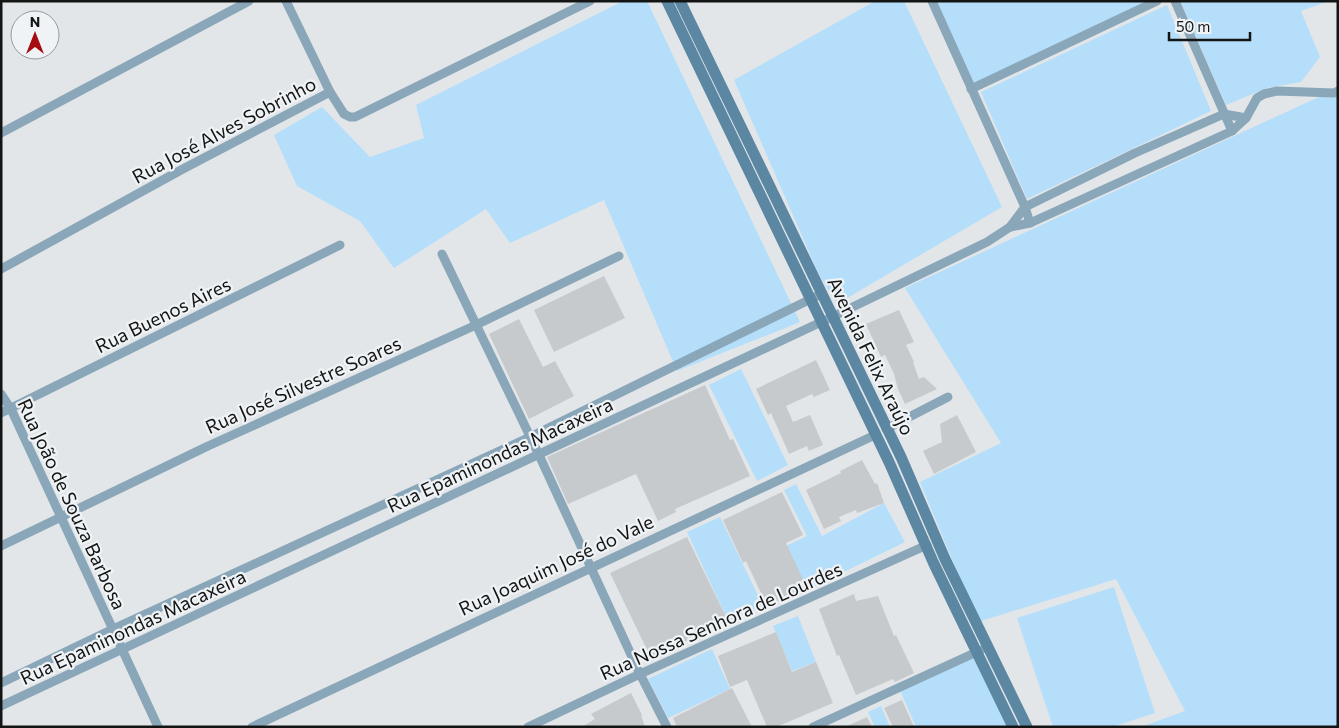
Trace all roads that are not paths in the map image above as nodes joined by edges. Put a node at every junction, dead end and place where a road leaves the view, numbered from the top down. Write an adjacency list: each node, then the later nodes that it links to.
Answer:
1 (248, 1): 15 (street)
2 (286, 1): 11 (street)
3 (590, 1): 11 (street, Rua José Alves Sobrinho)
4 (667, 1): 23 (main road, Avenida Felix Araújo)
5 (680, 1): 23 (main road, Avenida Felix Araújo)
6 (932, 1): 9 (street)
7 (1158, 1): 9 (street)
8 (1175, 1): 12 (street)
9 (971, 89): 16 (street)
10 (1338, 90): 13 (street, Rua Epaminondas Macaxeira)
11 (330, 92): 22 (street, Rua José Alves Sobrinho)
12 (1224, 114): 13 (street); 14 (street); 16 (street, Rua Epaminondas Macaxeira)
13 (1246, 118): 14 (street, Rua Epaminondas Macaxeira)
14 (1232, 131): 17 (street, Rua Epaminondas Macaxeira)
15 (1, 133)
16 (1025, 207): 17 (street); 18 (street, Rua Epaminondas Macaxeira)
17 (1030, 222): 18 (street, Rua Epaminondas Macaxeira)
18 (1010, 227): 24 (street, Rua Epaminondas Macaxeira)
19 (340, 245): 28 (street, Rua Buenos Aires)
20 (442, 254): 25 (street)
21 (619, 256): 25 (street, Rua José Silvestre Soares)
22 (1, 269)
23 (816, 297): 24 (main road, Avenida Felix Araújo); 32 (street, Rua Epaminondas Macaxeira)
24 (827, 320): 30 (main road, Avenida Felix Araújo); 31 (main road, Avenida Felix Araújo); 33 (street, Rua Epaminondas Macaxeira)
25 (476, 325): 32 (street); 34 (street, Rua José Silvestre Soares)
26 (1, 394): 28 (street, Rua João de Souza Barbosa)
27 (948, 398): 30 (street)
28 (11, 409): 29 (street, Rua Buenos Aires); 34 (street, Rua João de Souza Barbosa)
29 (1, 413)
30 (886, 430): 39 (main road, Avenida Felix Araújo)
31 (875, 434): 35 (main road, Avenida Felix Araújo); 37 (street, Rua Joaquim José do Vale)
32 (530, 436): 33 (street); 38 (street, Rua Epaminondas Macaxeira)
33 (539, 455): 37 (street); 40 (street, Rua Epaminondas Macaxeira)
34 (61, 518): 36 (street, Rua José Silvestre Soares); 38 (street, Rua João de Souza Barbosa)
35 (927, 545): 41 (main road, Avenida Felix Araújo); 42 (street, Rua Nossa Senhora de Lourdes)
36 (1, 546)
37 (591, 567): 42 (street); 46 (street, Rua Joaquim José do Vale)
38 (113, 629): 40 (street, Rua João de Souza Barbosa); 43 (street, Rua Epaminondas Macaxeira)
39 (988, 646): 41 (street); 51 (main road, Avenida Felix Araújo)
40 (122, 650): 44 (street, Rua Epaminondas Macaxeira); 45 (street, Rua João de Souza Barbosa)
41 (976, 652): 49 (street); 50 (main road, Avenida Felix Araújo)
42 (640, 674): 47 (street, Rua Nossa Senhora de Lourdes); 48 (street)
43 (1, 683)
44 (1, 706)
45 (158, 727)
46 (252, 727)
47 (528, 727)
48 (667, 727)
49 (813, 727)
50 (1013, 727)
51 (1027, 727)

